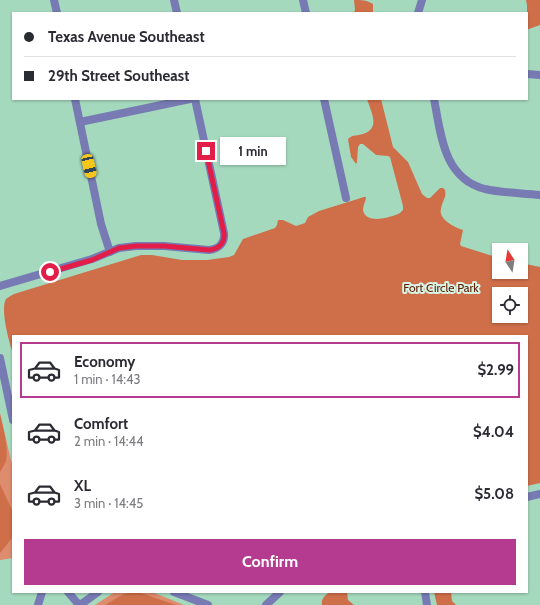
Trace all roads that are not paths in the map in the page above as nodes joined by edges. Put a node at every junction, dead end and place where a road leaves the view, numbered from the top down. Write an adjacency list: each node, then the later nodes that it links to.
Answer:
1 (54, 0): 5 (street)
2 (174, 0): 6 (street)
3 (303, 0): 7 (street)
4 (422, 0): 8 (street)
5 (56, 12)
6 (177, 12)
7 (306, 12)
8 (418, 12)
9 (528, 74): 10 (street)
10 (540, 75)
11 (75, 100): 16 (street)
12 (185, 100): 16 (street)
13 (195, 100): 19 (street)
14 (324, 100): 18 (street)
15 (434, 100): 17 (street)
16 (80, 122): 19 (street)
17 (540, 194)
18 (346, 198)
19 (110, 252): 20 (street)
20 (0, 286)
21 (0, 358): 22 (street)
22 (12, 415)
23 (540, 494): 24 (street)
24 (528, 497)
25 (69, 593): 30 (street)
26 (97, 593): 30 (street)
27 (177, 593): 31 (street)
28 (279, 593): 32 (street)
29 (425, 593): 33 (street)
30 (80, 605)
31 (208, 605)
32 (266, 605)
33 (427, 605)

